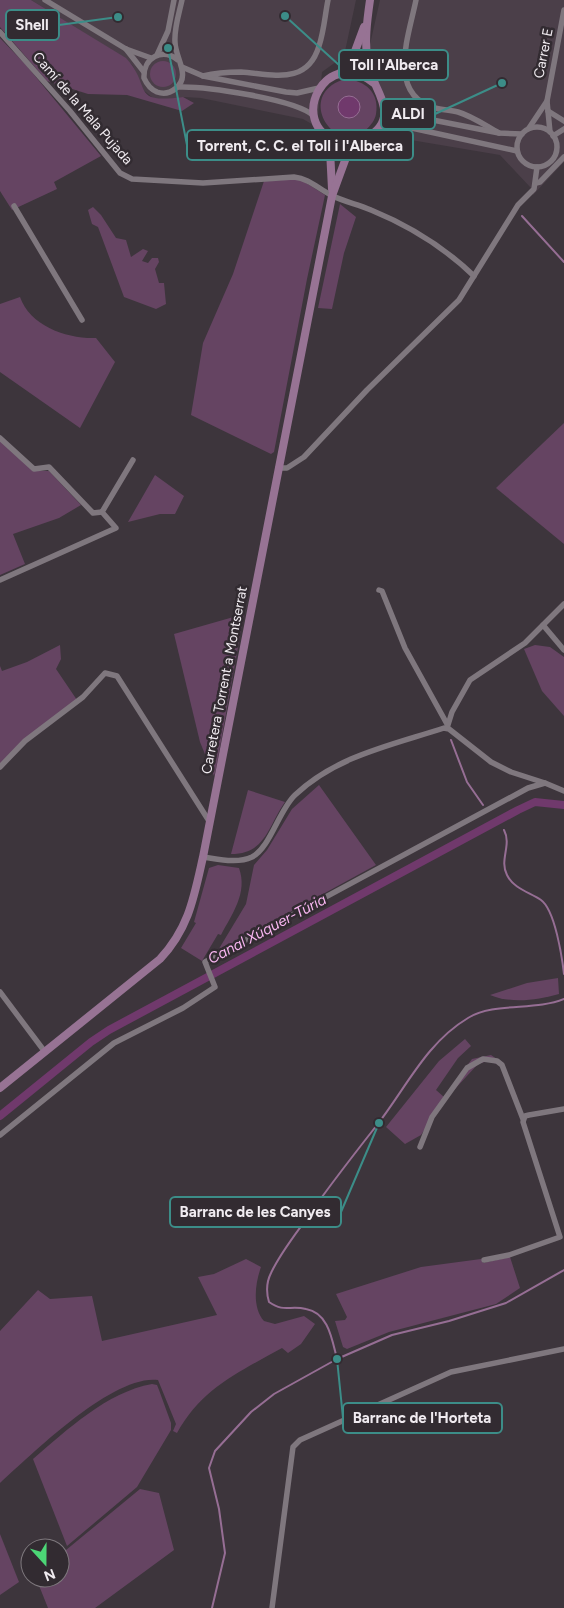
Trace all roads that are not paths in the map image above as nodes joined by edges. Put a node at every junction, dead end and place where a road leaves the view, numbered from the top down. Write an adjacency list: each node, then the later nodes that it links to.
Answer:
1 (45, 0): 10 (street)
2 (174, 0): 11 (street)
3 (182, 0): 12 (street)
4 (328, 0): 16 (street)
5 (370, 0): 8 (main road)
6 (416, 0): 28 (street)
7 (564, 10): 21 (street, Carrer E)
8 (367, 18): 15 (main road); 17 (main road)
9 (0, 32): 37 (street, Camí de la Mala Pujada)
10 (126, 50): 11 (street); 14 (street)
11 (154, 57): 12 (street); 14 (street)
12 (178, 60): 13 (street)
13 (182, 66): 16 (street); 18 (street)
14 (144, 72): 18 (street)
15 (340, 73): 17 (main road); 19 (main road)
16 (203, 76): 19 (street)
17 (375, 84): 20 (main road)
18 (178, 87): 23 (street)
19 (319, 88): 23 (main road)
20 (384, 101): 27 (main road); 28 (street)
21 (546, 101): 22 (street); 25 (street)
22 (548, 111): 24 (street); 30 (street)
23 (314, 116): 31 (main road)
24 (564, 121)
25 (529, 128): 29 (street); 30 (street)
26 (564, 129): 30 (street)
27 (376, 130): 32 (main road); 33 (street)
28 (499, 133): 29 (street)
29 (522, 134): 33 (street)
30 (552, 134): 35 (street)
31 (326, 135): 32 (main road); 37 (main road)
32 (360, 141): 37 (main road)
33 (517, 151): 35 (street)
34 (564, 157): 36 (street)
35 (537, 167): 36 (street)
36 (536, 183): 39 (street)
37 (332, 196): 39 (street, Camí de la Mala Pujada); 43 (main road, Carretera Torrent a Montserrat)
38 (14, 206): 40 (street)
39 (474, 276): 43 (street)
40 (82, 320)
41 (0, 438): 44 (street)
42 (133, 460): 44 (street)
43 (278, 468): 55 (main road, Carretera Torrent a Montserrat)
44 (102, 512): 45 (street)
45 (0, 580)
46 (379, 590): 50 (street)
47 (564, 604): 48 (street)
48 (543, 625): 49 (street); 50 (street)
49 (564, 650)
50 (447, 726): 52 (street); 56 (street)
51 (0, 767): 55 (street)
52 (545, 783): 53 (street); 54 (street); 62 (street)
53 (564, 784)
54 (564, 791)
55 (209, 821): 56 (main road, Carretera Torrent a Montserrat)
56 (203, 857): 58 (main road, Carretera Torrent a Montserrat)
57 (0, 992): 58 (street)
58 (45, 1052): 59 (main road, Carretera Torrent a Montserrat)
59 (0, 1088)
60 (564, 1109): 61 (street)
61 (523, 1119): 63 (street); 64 (street)
62 (0, 1135)
63 (420, 1147)
64 (484, 1260)
65 (564, 1348): 66 (street)
66 (272, 1608)

